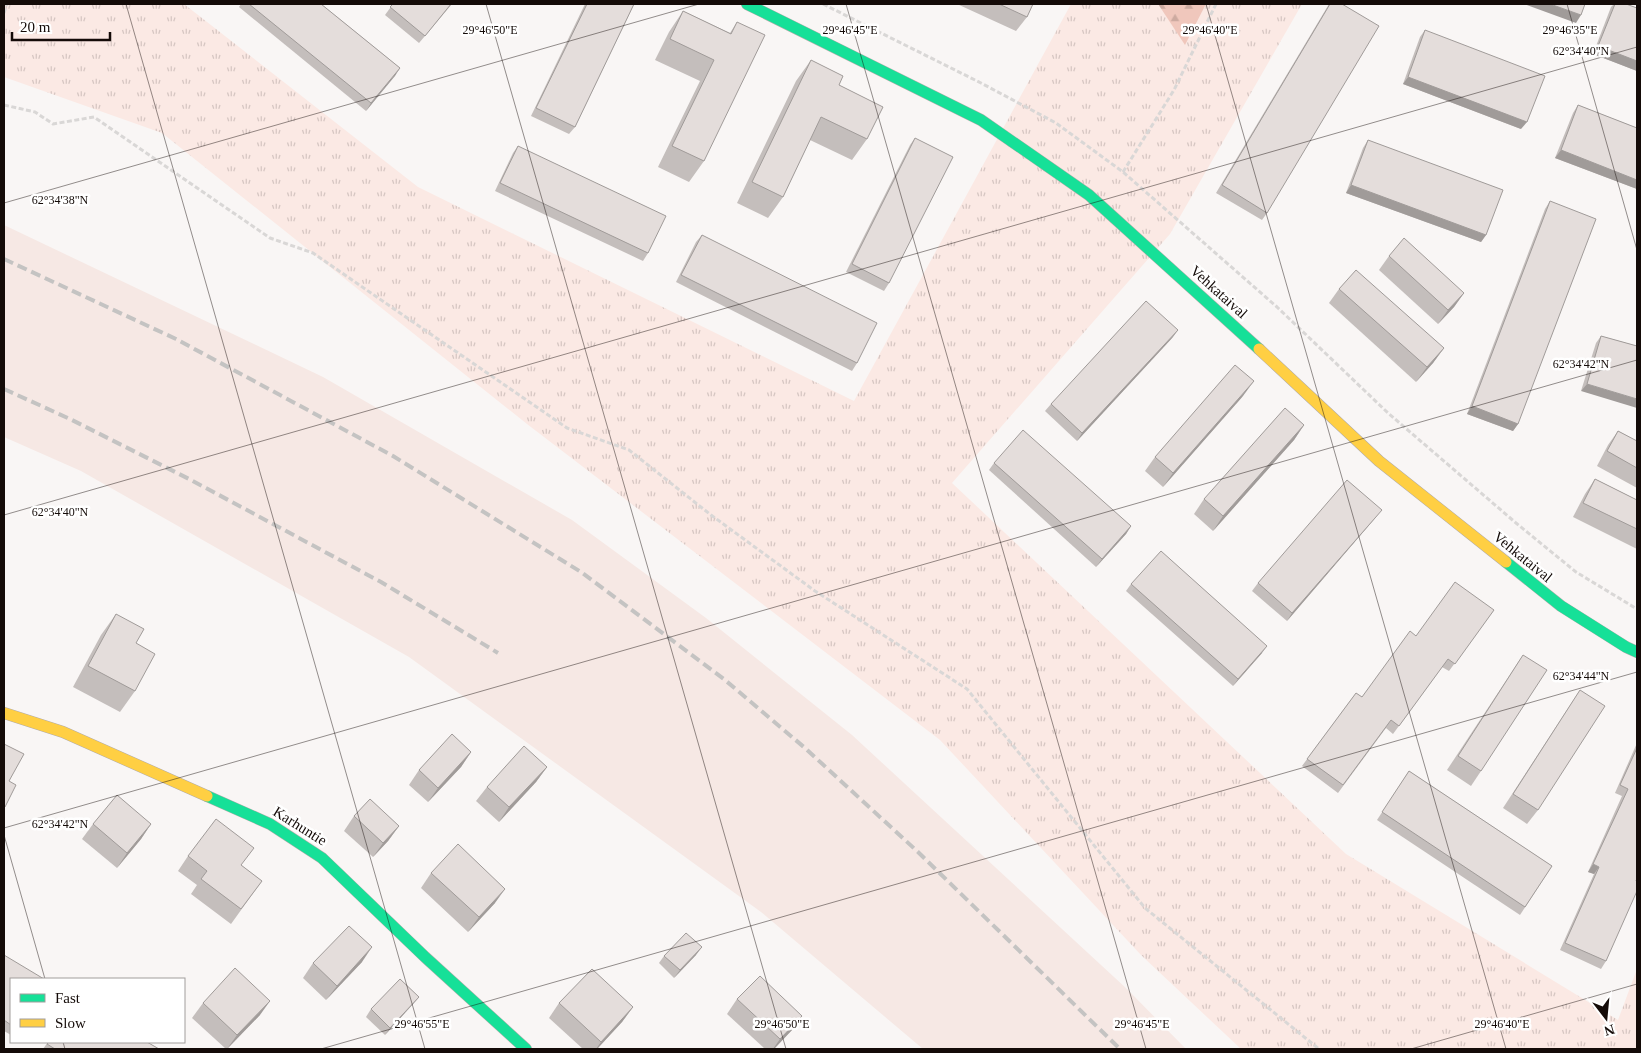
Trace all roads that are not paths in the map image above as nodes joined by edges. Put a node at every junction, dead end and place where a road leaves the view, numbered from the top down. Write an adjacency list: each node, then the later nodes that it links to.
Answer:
1 (747, 4): 2 (street, Vehkataival)
2 (1637, 652)
3 (4, 713): 4 (street, Karhuntie)
4 (526, 1049)

